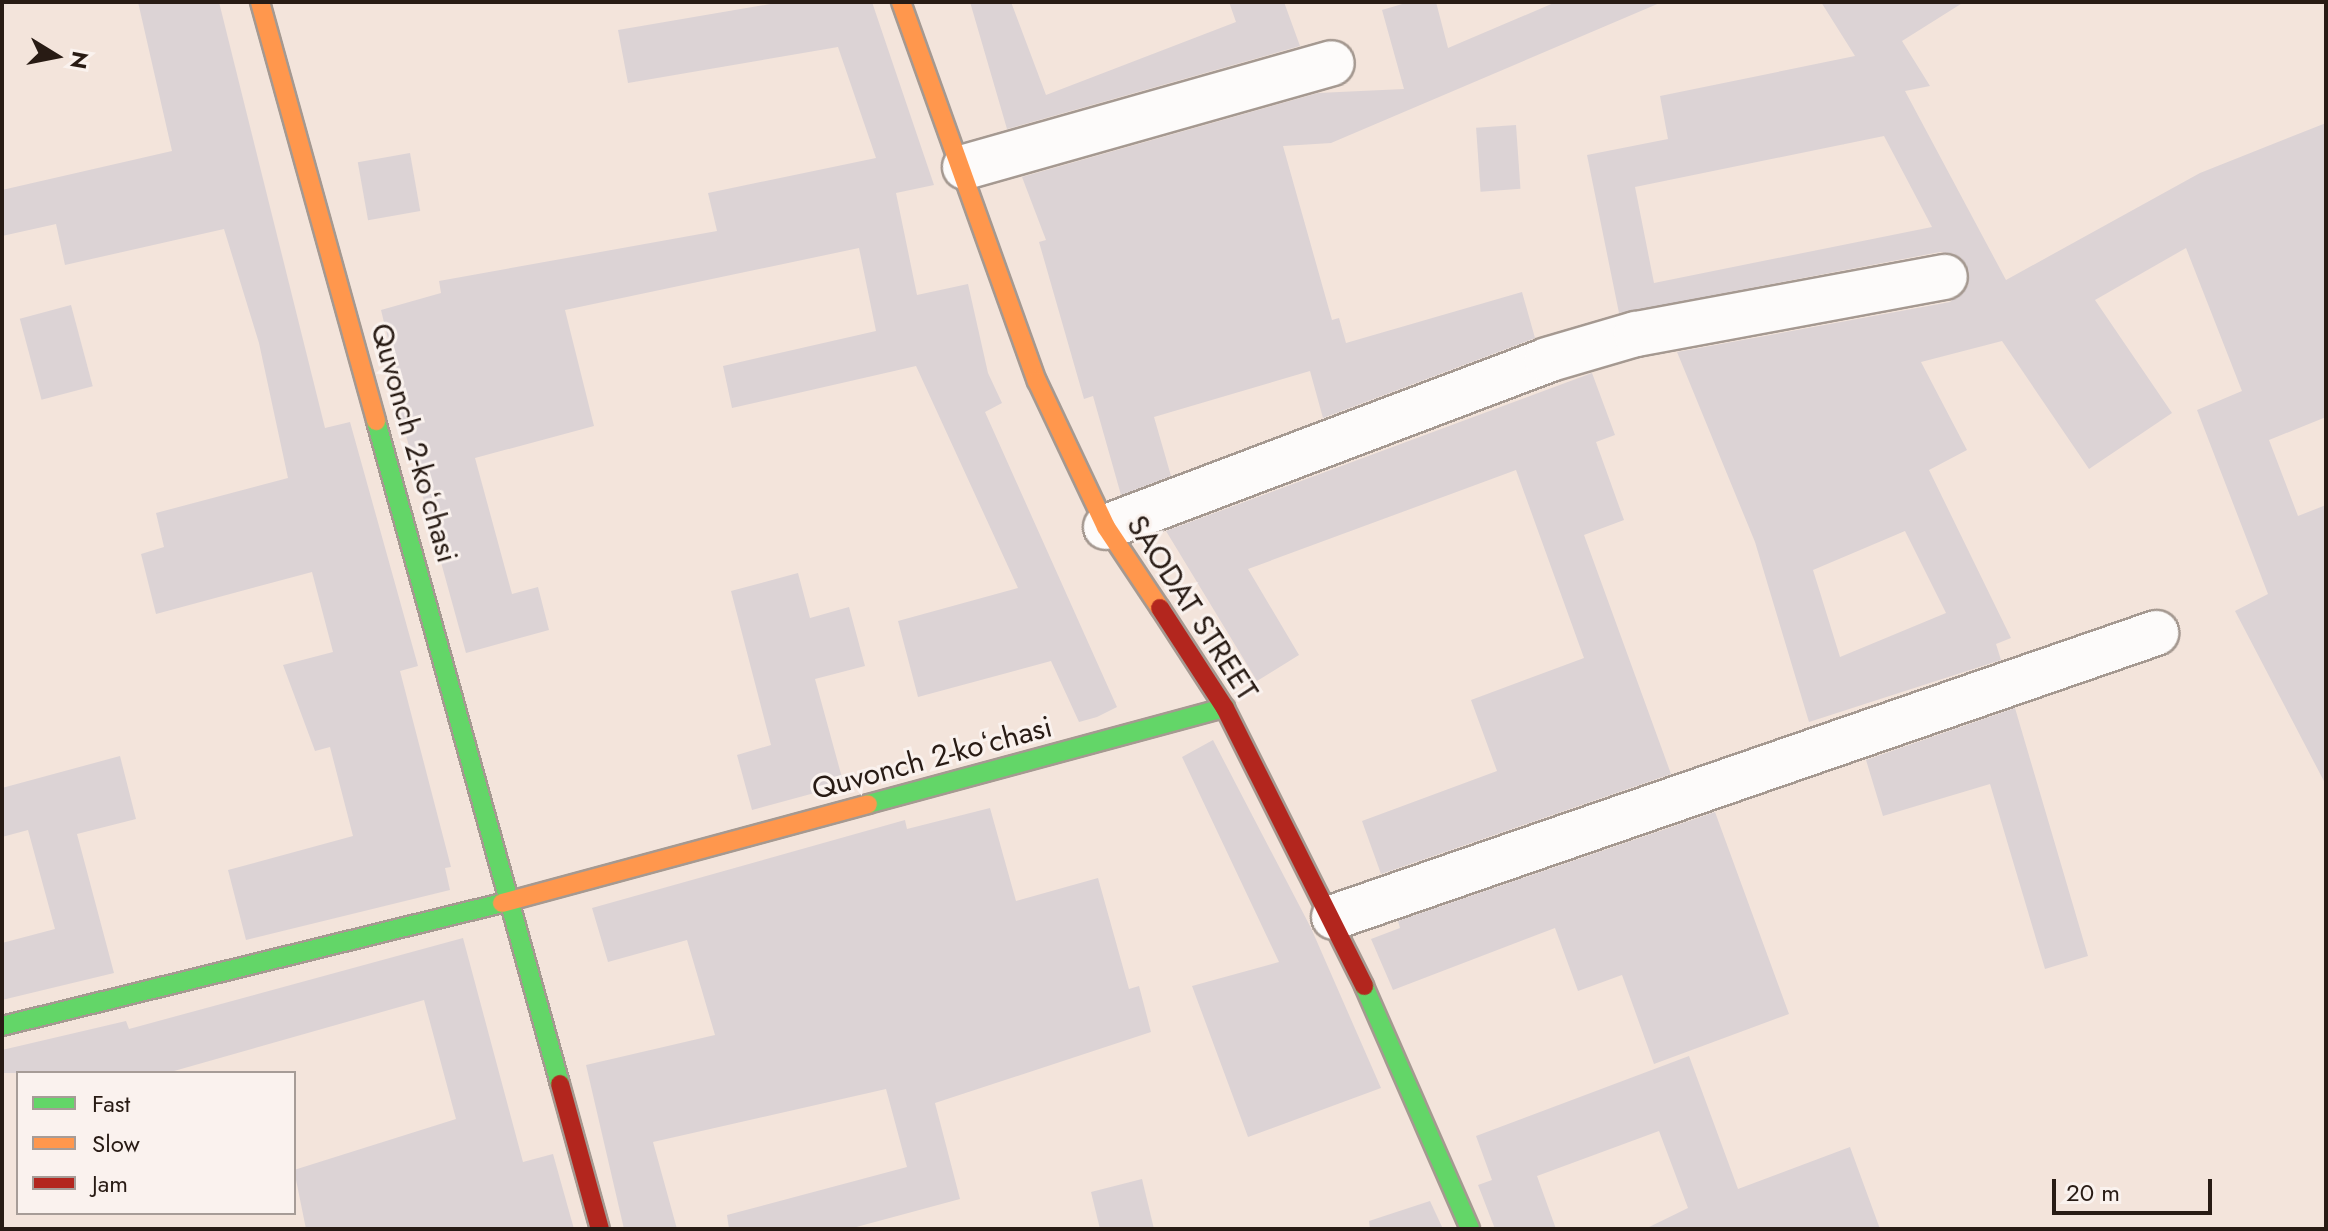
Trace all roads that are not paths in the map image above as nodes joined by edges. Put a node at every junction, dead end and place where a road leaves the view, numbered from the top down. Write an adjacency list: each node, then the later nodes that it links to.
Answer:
1 (260, 2): 9 (street, Quvonch 2-koʻchasi)
2 (901, 2): 4 (street, SAODAT STREET)
3 (1332, 63): 4 (street)
4 (965, 167): 6 (street, SAODAT STREET)
5 (1945, 277): 6 (street)
6 (1106, 527): 8 (street, SAODAT STREET)
7 (2156, 633): 10 (street)
8 (1225, 708): 9 (street, Quvonch 2-koʻchasi); 10 (street, SAODAT STREET)
9 (514, 900): 11 (street, Quvonch 2-koʻchasi); 12 (street, Quvonch 2-koʻchasi)
10 (1334, 917): 13 (street, SAODAT STREET)
11 (2, 1026)
12 (600, 1229)
13 (1470, 1229)

